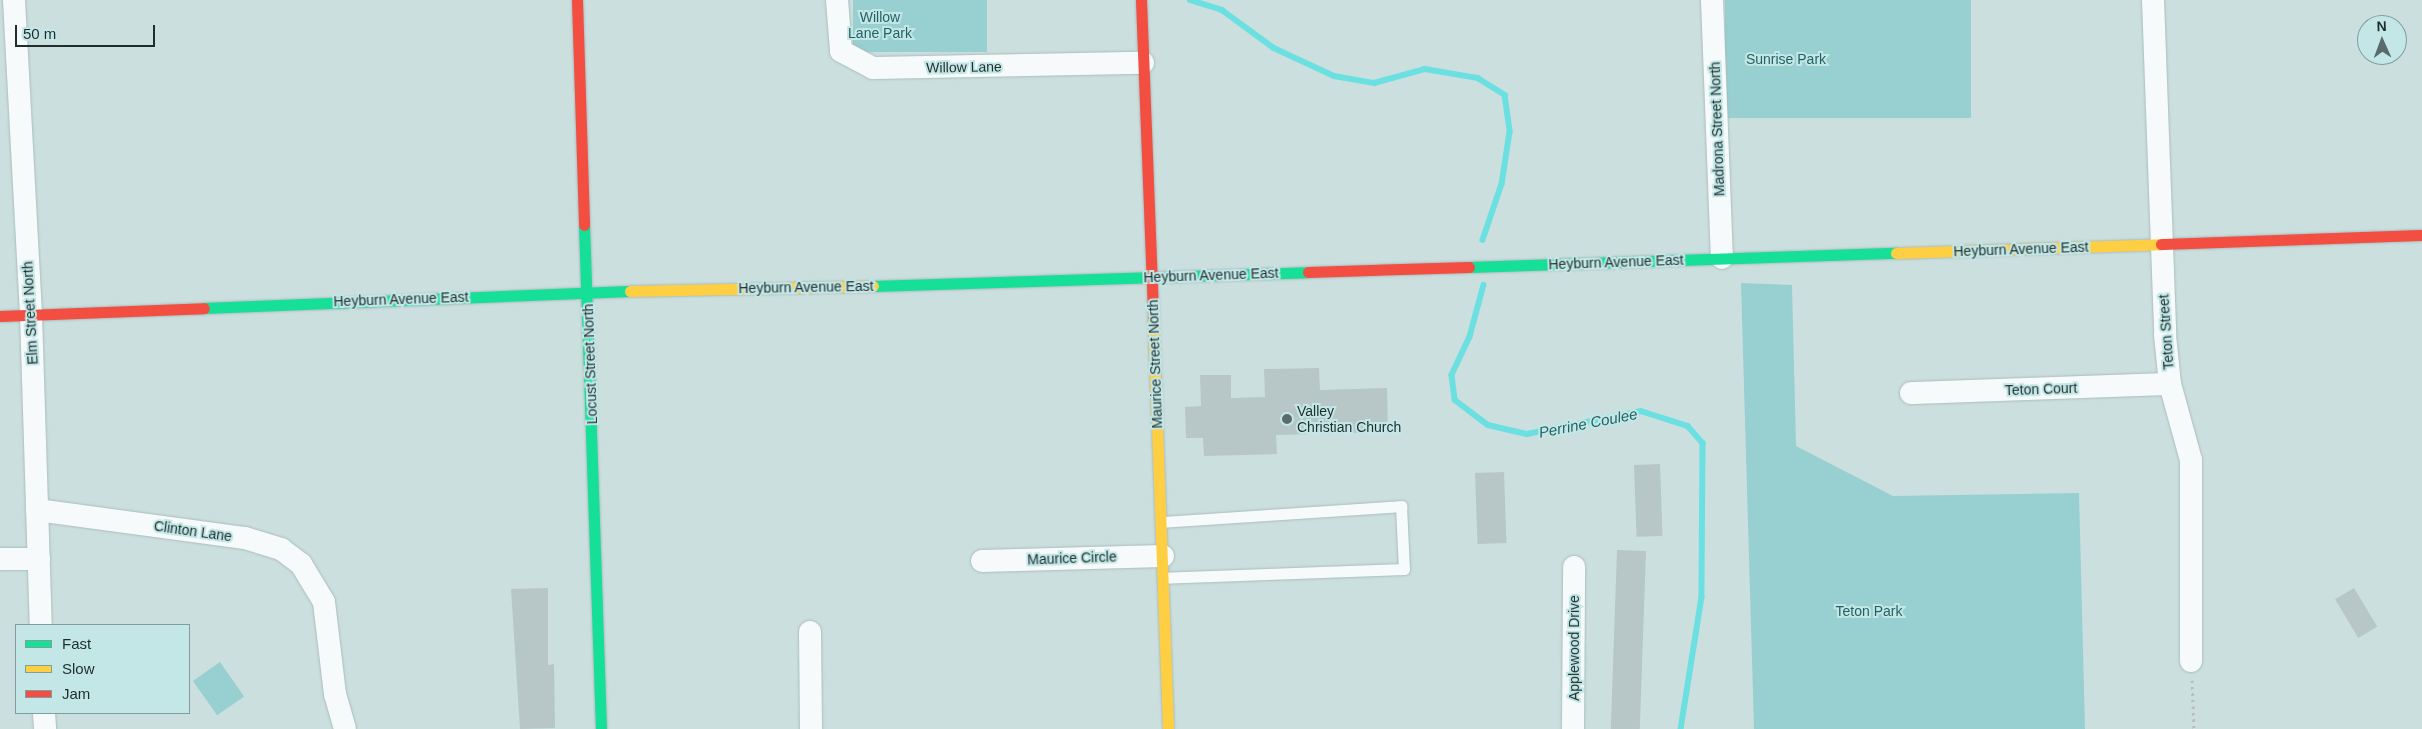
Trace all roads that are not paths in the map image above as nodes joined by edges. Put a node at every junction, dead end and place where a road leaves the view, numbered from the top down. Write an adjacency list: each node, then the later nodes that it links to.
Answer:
1 (14, 0): 8 (street, Elm Street North)
2 (577, 0): 13 (street, Locust Street North)
3 (837, 0): 7 (street, Willow Lane)
4 (1141, 0): 7 (street, Maurice Street North)
5 (1712, 0): 11 (street, Madrona Street North)
6 (2153, 0): 10 (street, Teton Street)
7 (1143, 63): 12 (street, Maurice Street North)
8 (8, 73): 14 (street, Elm Street North)
9 (2422, 235): 10 (street, Heyburn Avenue East)
10 (2160, 244): 11 (street, Heyburn Avenue East); 16 (street, Teton Street)
11 (1722, 258): 12 (street, Heyburn Avenue East)
12 (1152, 277): 13 (street, Heyburn Avenue East); 19 (street, Maurice Street North)
13 (588, 292): 14 (street, Heyburn Avenue East); 32 (street, Locust Street North)
14 (30, 315): 15 (street, Heyburn Avenue East); 18 (street, Elm Street North)
15 (0, 316)
16 (2170, 384): 17 (street, Teton Court); 28 (street, Teton Street)
17 (1912, 393)
18 (37, 510): 21 (street, Elm Street North); 31 (street, Clinton Lane)
19 (1161, 522): 20 (street, Maurice Street North); 25 (lane)
20 (1163, 556): 23 (street, Maurice Circle); 25 (street, Maurice Street North)
21 (39, 559): 22 (street); 26 (street, Elm Street North)
22 (0, 560)
23 (982, 561)
24 (1574, 567): 35 (street, Applewood Drive)
25 (1164, 578): 34 (street, Maurice Street North)
26 (41, 624)
27 (810, 632): 33 (street)
28 (2191, 661)
29 (44, 714): 30 (street)
30 (45, 729)
31 (345, 729)
32 (601, 729)
33 (811, 729)
34 (1168, 729)
35 (1573, 729)

